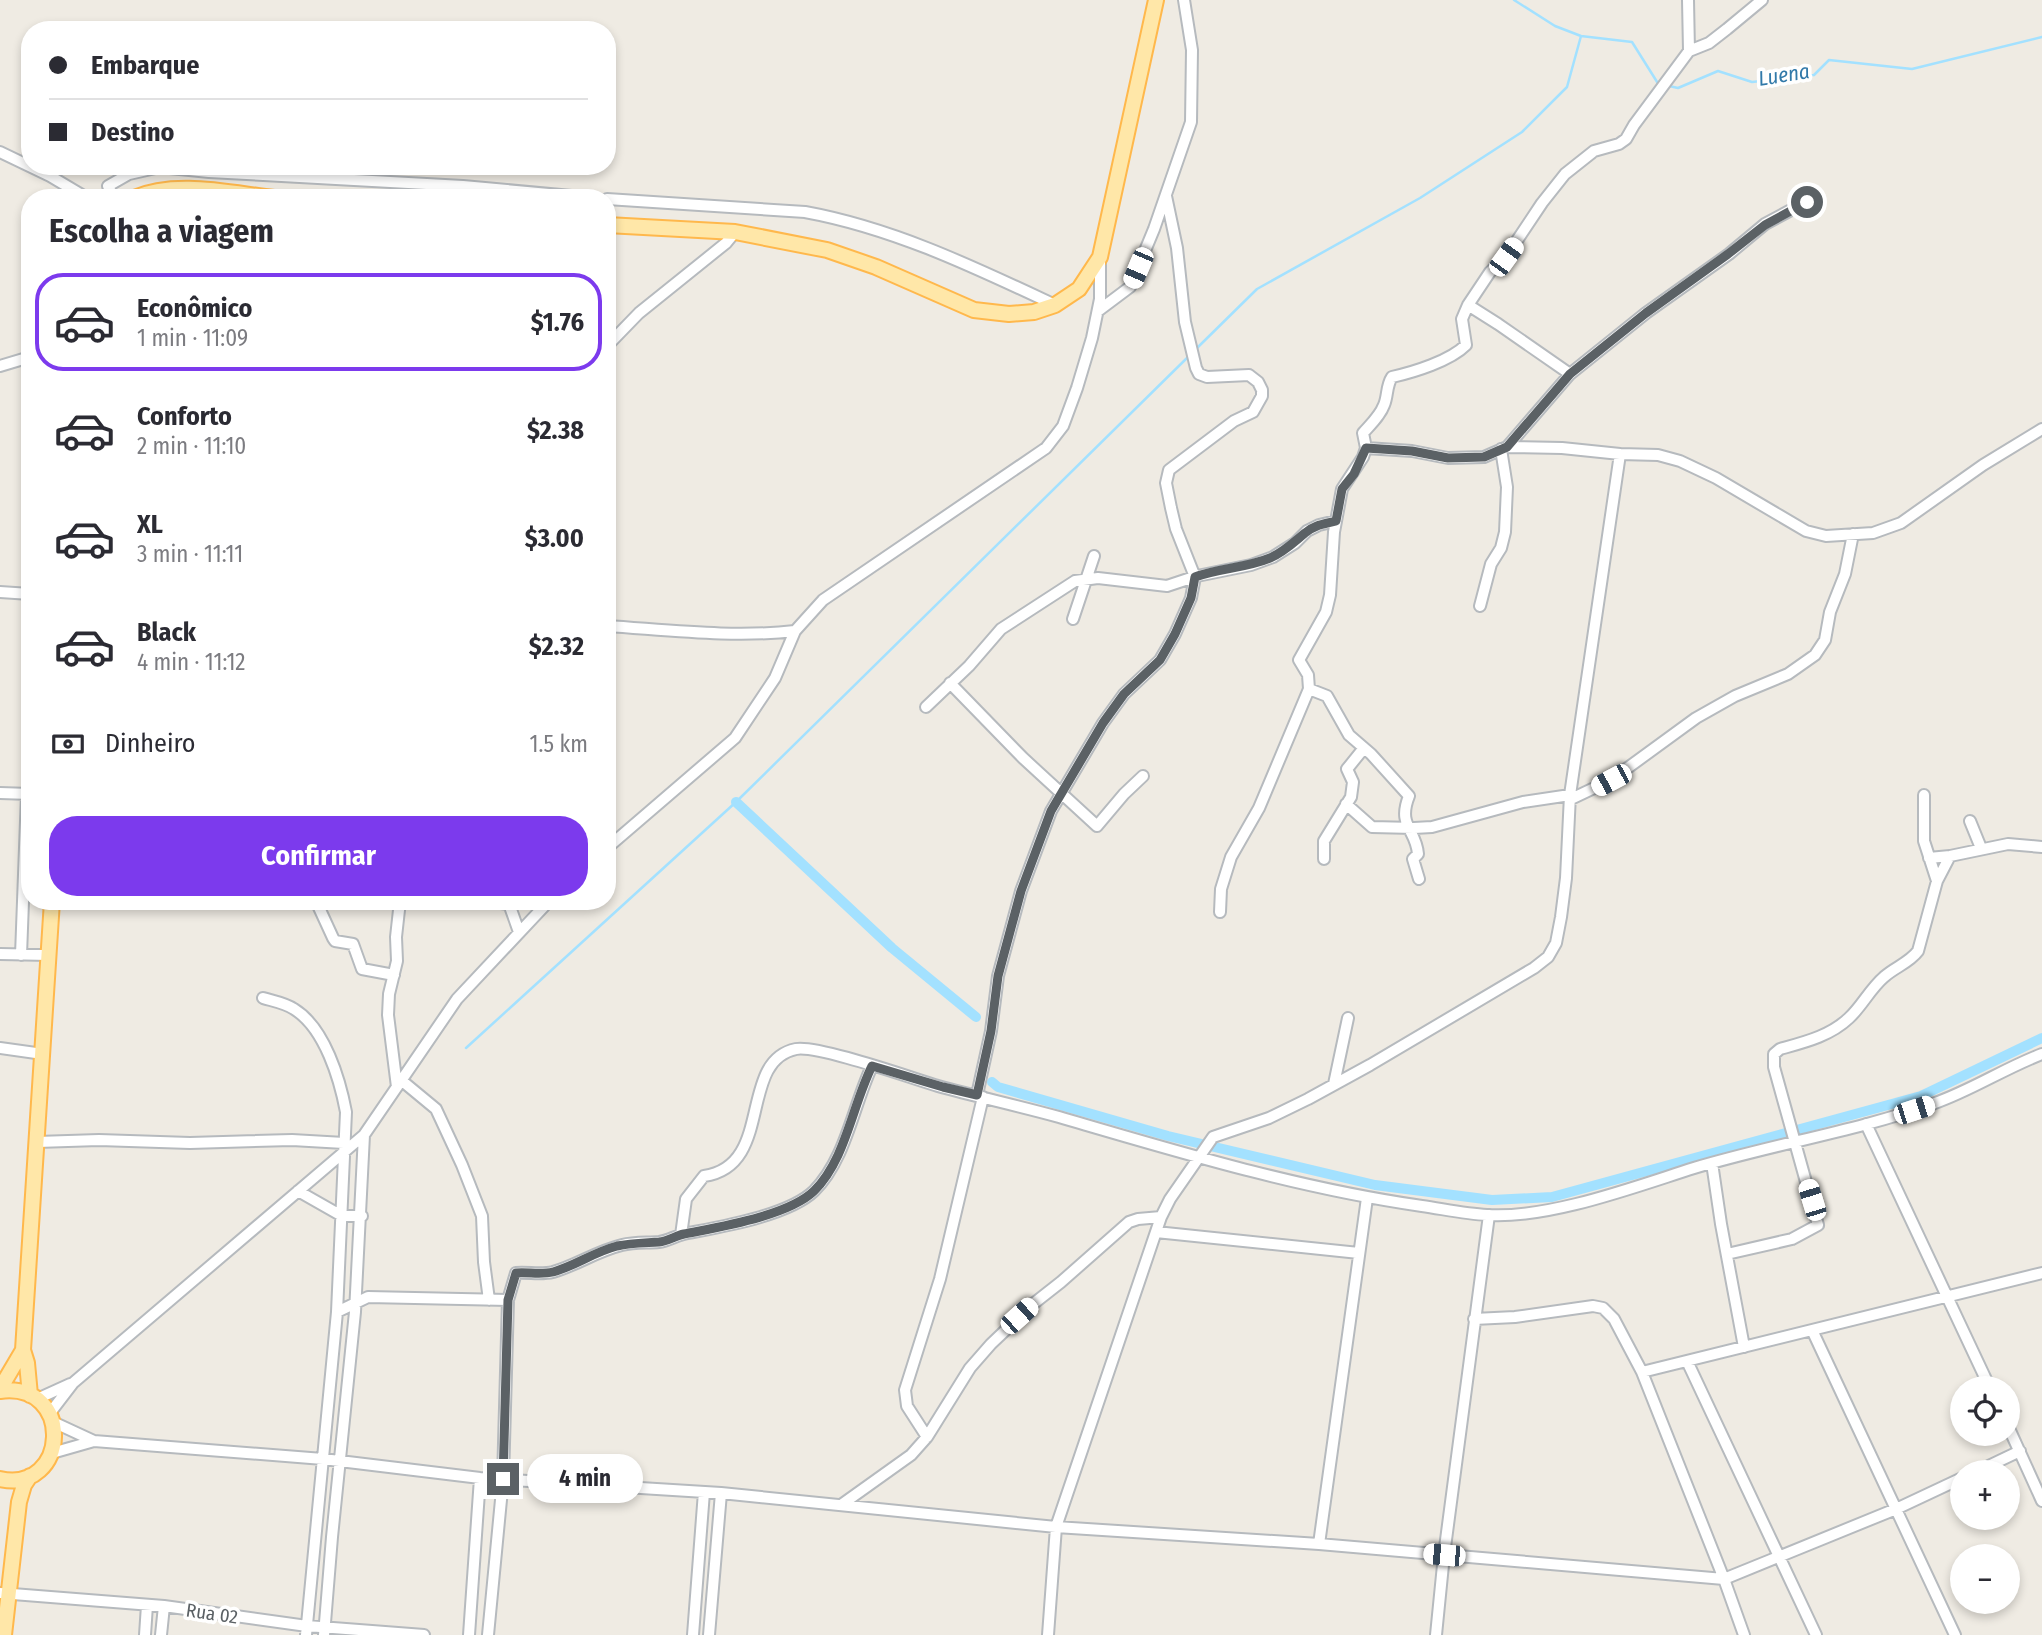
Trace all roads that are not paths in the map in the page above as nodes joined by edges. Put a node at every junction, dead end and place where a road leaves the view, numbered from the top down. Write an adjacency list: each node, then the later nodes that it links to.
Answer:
1 (1156, 0): 19 (main road)
2 (1184, 0): 14 (street)
3 (1688, 0): 5 (street)
4 (1762, 0): 5 (street)
5 (1689, 51): 21 (street)
6 (0, 152): 7 (street)
7 (21, 162)
8 (48, 175): 11 (street)
9 (127, 175): 12 (street)
10 (263, 175): 13 (street)
11 (72, 189)
12 (110, 189)
13 (496, 189)
14 (1166, 195): 22 (street); 34 (street)
15 (616, 200): 20 (street)
16 (1807, 202): 26 (street)
17 (616, 225): 18 (main road)
18 (735, 232): 20 (main road); 23 (street)
19 (1100, 257): 20 (main road); 22 (street)
20 (1055, 304)
21 (1468, 305): 26 (street); 28 (street)
22 (1098, 311): 41 (street)
23 (616, 337)
24 (21, 360): 25 (street)
25 (0, 366)
26 (1570, 374): 29 (street)
27 (2042, 429): 32 (street)
28 (1366, 448): 29 (street); 31 (street)
29 (1504, 448): 30 (street); 38 (street)
30 (1620, 454): 32 (street); 51 (street)
31 (1336, 521): 34 (street); 43 (street)
32 (1853, 534): 51 (street)
33 (1094, 556): 35 (street)
34 (1195, 577): 35 (street); 47 (street)
35 (1087, 578): 39 (street); 42 (street)
36 (0, 592): 37 (street)
37 (21, 593)
38 (1480, 606)
39 (1073, 619)
40 (616, 626): 41 (street)
41 (794, 631): 55 (street)
42 (950, 683): 44 (street); 47 (street)
43 (1309, 689): 45 (street); 69 (street)
44 (926, 707)
45 (1364, 748): 52 (street); 54 (street)
46 (1143, 776): 47 (street)
47 (1060, 792): 83 (street)
48 (0, 793): 49 (street)
49 (21, 794)
50 (1924, 795): 59 (street)
51 (1571, 797): 54 (street); 82 (street)
52 (1346, 804): 54 (street); 60 (street)
53 (1970, 821): 57 (street)
54 (1407, 828): 61 (street)
55 (616, 840)
56 (2042, 847): 57 (street)
57 (1981, 848): 58 (street)
58 (1950, 856): 59 (street); 62 (street)
59 (1929, 858): 62 (street)
60 (1324, 859)
61 (1419, 879)
62 (1937, 881): 87 (street)
63 (23, 910): 72 (street)
64 (52, 910): 73 (main road)
65 (320, 910): 74 (street)
66 (399, 910): 74 (street)
67 (511, 910): 70 (street)
68 (540, 910): 70 (street)
69 (1220, 912)
70 (519, 932): 81 (street)
71 (0, 954): 72 (street)
72 (21, 955): 73 (street)
73 (49, 955): 78 (main road)
74 (394, 975): 81 (street)
75 (263, 998): 88 (street)
76 (1348, 1018): 82 (street)
77 (0, 1048): 78 (street)
78 (43, 1054): 86 (main road)
79 (2042, 1054): 84 (street)
80 (872, 1066): 83 (street); 98 (street); 98 (street)
81 (399, 1084): 85 (street); 103 (street)
82 (1334, 1084): 89 (street)
83 (980, 1096): 89 (street); 118 (street)
84 (1866, 1124): 87 (street); 102 (street)
85 (364, 1135): 88 (street); 95 (street)
86 (37, 1142): 88 (street); 110 (main road)
87 (1796, 1142): 90 (street); 100 (street)
88 (344, 1147): 91 (street); 94 (street)
89 (1198, 1158): 92 (street); 96 (street)
90 (1712, 1163): 93 (street); 100 (street)
91 (298, 1191): 94 (street); 114 (street)
92 (1367, 1198): 93 (street); 99 (street)
93 (1489, 1215): 107 (street)
94 (342, 1216): 95 (street); 106 (street)
95 (362, 1216): 105 (street)
96 (1161, 1217): 97 (street); 118 (street)
97 (1156, 1232): 99 (street); 136 (street)
98 (681, 1235): 104 (street)
99 (1359, 1253): 137 (street)
100 (1727, 1254): 109 (street)
101 (2042, 1273): 102 (street)
102 (1946, 1296): 108 (street); 113 (street)
103 (489, 1300): 104 (street); 105 (street)
104 (508, 1300): 129 (street)
105 (356, 1302): 106 (street); 125 (street)
106 (337, 1312): 123 (street)
107 (1474, 1319): 112 (street); 138 (street)
108 (1812, 1330): 109 (street); 135 (street)
109 (1744, 1347): 111 (street)
110 (23, 1350): 115 (main road); 116 (main road)
111 (1687, 1361): 112 (street); 139 (street)
112 (1642, 1372): 140 (street)
113 (1984, 1376)
114 (73, 1383): 116 (street); 117 (street)
115 (0, 1390): 116 (main road)
116 (33, 1397): 117 (main road)
117 (51, 1418): 119 (street); 122 (main road)
118 (927, 1437): 134 (street)
119 (94, 1441): 122 (street); 123 (street)
120 (2018, 1446): 121 (street)
121 (2020, 1451): 124 (street); 133 (street)
122 (52, 1453): 126 (main road)
123 (323, 1459): 125 (street); 144 (street)
124 (2001, 1460)
125 (341, 1461): 127 (street); 145 (street)
126 (30, 1476): 128 (main road); 141 (main road)
127 (480, 1478): 129 (street); 150 (street)
128 (0, 1479)
129 (503, 1479): 131 (street); 151 (street)
130 (1950, 1484): 135 (street)
131 (704, 1492): 132 (street); 152 (street)
132 (721, 1493): 134 (street); 153 (street)
133 (2042, 1501)
134 (841, 1505): 136 (street)
135 (1896, 1509): 139 (street); 158 (street)
136 (1055, 1527): 137 (street); 154 (street)
137 (1319, 1544): 138 (street)
138 (1444, 1555): 140 (street); 155 (street)
139 (1779, 1556): 140 (street); 157 (street)
140 (1724, 1579): 156 (street)
141 (4, 1593): 142 (street, Rua 02); 146 (main road)
142 (147, 1605): 143 (street, Rua 02); 147 (street)
143 (164, 1606): 144 (street, Rua 02); 148 (street)
144 (307, 1630): 145 (street, Rua 02)
145 (325, 1631): 149 (street, Rua 02)
146 (4, 1635)
147 (145, 1635)
148 (162, 1635)
149 (424, 1635)
150 (468, 1635)
151 (488, 1635)
152 (693, 1635)
153 (709, 1635)
154 (1048, 1635)
155 (1436, 1635)
156 (1744, 1635)
157 (1816, 1635)
158 (1955, 1635)

